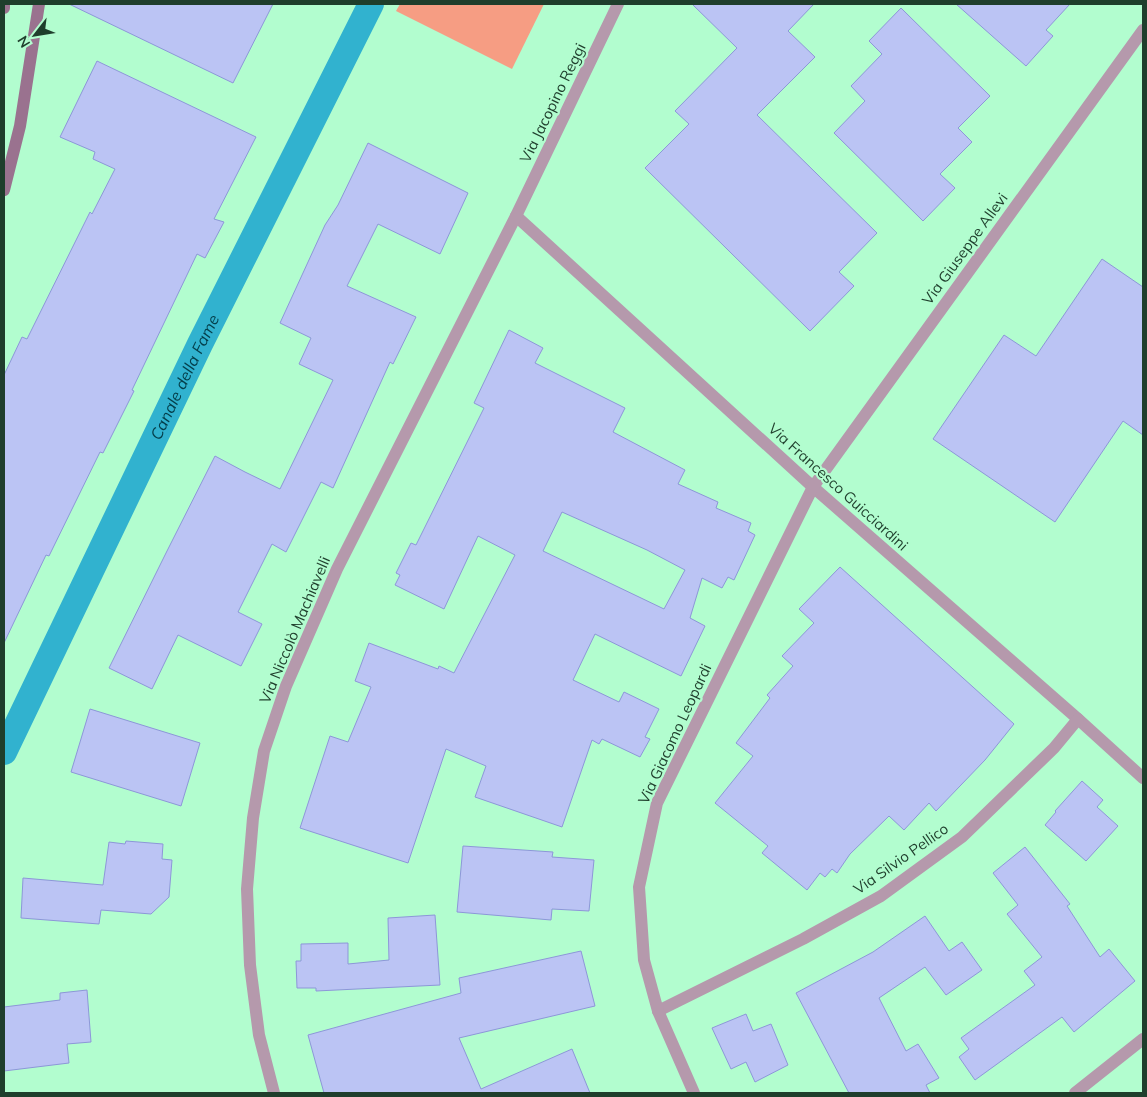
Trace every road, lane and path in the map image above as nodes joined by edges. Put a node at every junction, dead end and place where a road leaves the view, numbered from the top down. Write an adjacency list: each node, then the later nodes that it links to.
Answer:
1 (4, 4): 4 (main road)
2 (39, 4): 6 (main road)
3 (618, 4): 7 (street, Via Jacopino Reggi)
4 (4, 8)
5 (1143, 30): 8 (street, Via Giuseppe Allevi)
6 (4, 190)
7 (516, 216): 8 (street, Via Francesco Guicciardini); 13 (street, Via Niccolò Machiavelli)
8 (813, 488): 9 (street, Via Francesco Guicciardini); 11 (street, Via Giacomo Leopardi)
9 (1078, 720): 10 (street, Via Francesco Guicciardini); 11 (street, Via Silvio Pellico)
10 (1143, 778)
11 (658, 1011): 14 (street, Via Giacomo Leopardi)
12 (1143, 1039): 15 (street)
13 (274, 1093)
14 (694, 1093)
15 (1076, 1093)

